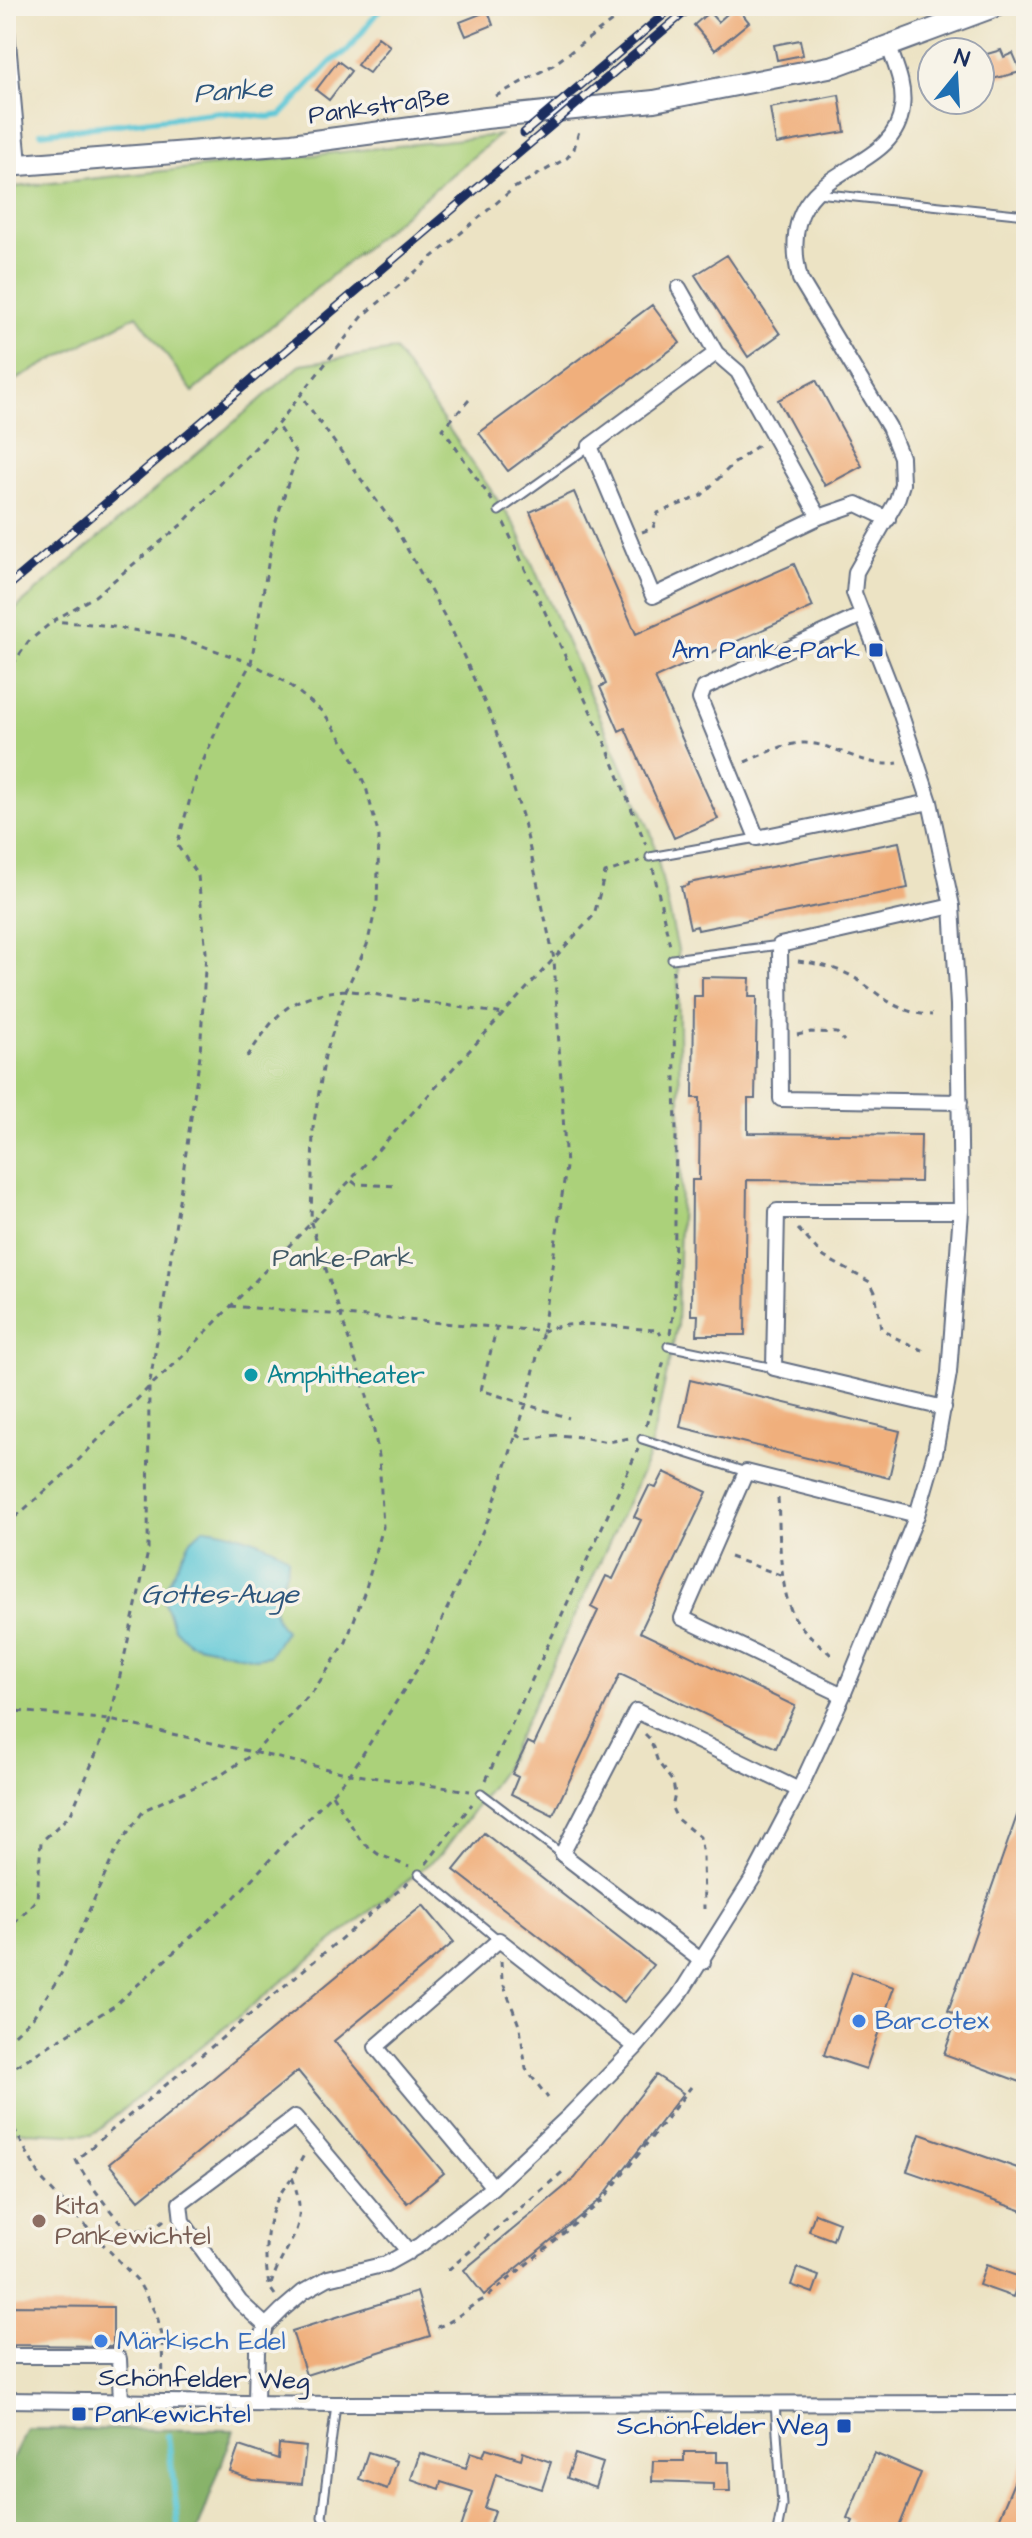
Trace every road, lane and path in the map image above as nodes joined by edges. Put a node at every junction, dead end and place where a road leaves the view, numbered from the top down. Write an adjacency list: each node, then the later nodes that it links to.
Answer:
1 (607, 6): 4 (path)
2 (632, 6): 4 (path)
3 (996, 6): 6 (street, Pankstraße)
4 (619, 17): 7 (path)
5 (6, 20): 9 (street)
6 (889, 47): 8 (street, Pankstraße); 10 (street)
7 (486, 118): 8 (street, Pankstraße); 9 (street, Pankstraße)
8 (574, 119): 14 (path)
9 (13, 165)
10 (814, 193): 11 (lane); 21 (street)
11 (1026, 215)
12 (679, 288): 13 (street)
13 (716, 353): 17 (street); 18 (street)
14 (301, 396): 16 (path); 34 (path)
15 (469, 400): 19 (path)
16 (277, 425): 24 (path); 25 (path)
17 (774, 436): 20 (street); 22 (path)
18 (590, 446): 19 (lane); 20 (street)
19 (499, 511): 31 (path)
20 (819, 517): 21 (street)
21 (888, 519): 23 (street)
22 (653, 528)
23 (862, 615): 28 (street); 29 (street)
24 (53, 621): 25 (path); 26 (path)
25 (251, 663): 36 (path); 55 (path)
26 (6, 675)
27 (906, 761): 28 (path)
28 (729, 769): 30 (street)
29 (930, 802): 30 (street); 32 (street)
30 (757, 838): 31 (lane)
31 (650, 857): 34 (path); 35 (path)
32 (952, 906): 33 (street); 42 (street)
33 (780, 952): 35 (lane); 38 (path); 39 (street)
34 (554, 959): 37 (path); 51 (path)
35 (672, 959): 52 (path)
36 (346, 990): 37 (path); 41 (path); 47 (path)
37 (504, 1014): 43 (path)
38 (932, 1015)
39 (781, 1035): 40 (path); 42 (street)
40 (844, 1041)
41 (247, 1057)
42 (960, 1102): 46 (street)
43 (351, 1180): 44 (path); 47 (path)
44 (399, 1186)
45 (794, 1211): 46 (street); 53 (path); 54 (street)
46 (961, 1211): 57 (street)
47 (311, 1223): 48 (path); 49 (path)
48 (230, 1306): 49 (path); 55 (path)
49 (341, 1313): 50 (path); 72 (path)
50 (497, 1326): 51 (path); 56 (path)
51 (543, 1331): 52 (path); 56 (path)
52 (668, 1346): 54 (lane); 60 (path)
53 (924, 1351)
54 (774, 1368): 57 (street)
55 (149, 1387): 64 (path); 70 (path)
56 (526, 1404): 58 (path); 59 (path)
57 (944, 1408): 63 (street)
58 (569, 1418)
59 (516, 1435): 60 (path); 73 (path)
60 (642, 1439): 61 (lane); 75 (path)
61 (746, 1472): 62 (street); 68 (street)
62 (777, 1480): 63 (street); 66 (path)
63 (917, 1515): 68 (street)
64 (6, 1525)
65 (730, 1557): 66 (path)
66 (783, 1576): 67 (path)
67 (832, 1656)
68 (843, 1695): 74 (street)
69 (6, 1710): 70 (path)
70 (110, 1720): 72 (path); 80 (path)
71 (630, 1723): 74 (street); 77 (street); 79 (path)
72 (253, 1754): 73 (path); 83 (path)
73 (350, 1774): 75 (path); 76 (path)
74 (799, 1790): 82 (street)
75 (481, 1793): 77 (lane); 78 (path)
76 (332, 1794): 78 (path); 85 (path)
77 (562, 1854): 82 (street)
78 (419, 1874): 81 (lane); 93 (path)
79 (704, 1909)
80 (6, 1932)
81 (499, 1940): 84 (street); 87 (path); 92 (street)
82 (703, 1962): 84 (street)
83 (6, 2042)
84 (636, 2047): 92 (street)
85 (6, 2072)
86 (691, 2087): 99 (path)
87 (548, 2098)
88 (6, 2119): 103 (path)
89 (312, 2137): 91 (path); 93 (street); 94 (street)
90 (566, 2169): 95 (path)
91 (292, 2177): 96 (path); 96 (path)
92 (493, 2187): 94 (street)
93 (180, 2203): 98 (street)
94 (409, 2252): 98 (street)
95 (448, 2270)
96 (270, 2288): 97 (path)
97 (275, 2295)
98 (266, 2326): 104 (street)
99 (437, 2327)
100 (6, 2356): 102 (street)
101 (6, 2400): 102 (street, Schönfelder Weg)
102 (121, 2401): 103 (street, Schönfelder Weg)
103 (163, 2401): 104 (street, Schönfelder Weg)
104 (256, 2403): 107 (street, Schönfelder Weg)
105 (775, 2403): 106 (street, Schönfelder Weg); 107 (street, Schönfelder Weg); 109 (lane)
106 (1026, 2403)
107 (336, 2404): 108 (lane)
108 (338, 2532)
109 (777, 2532)

